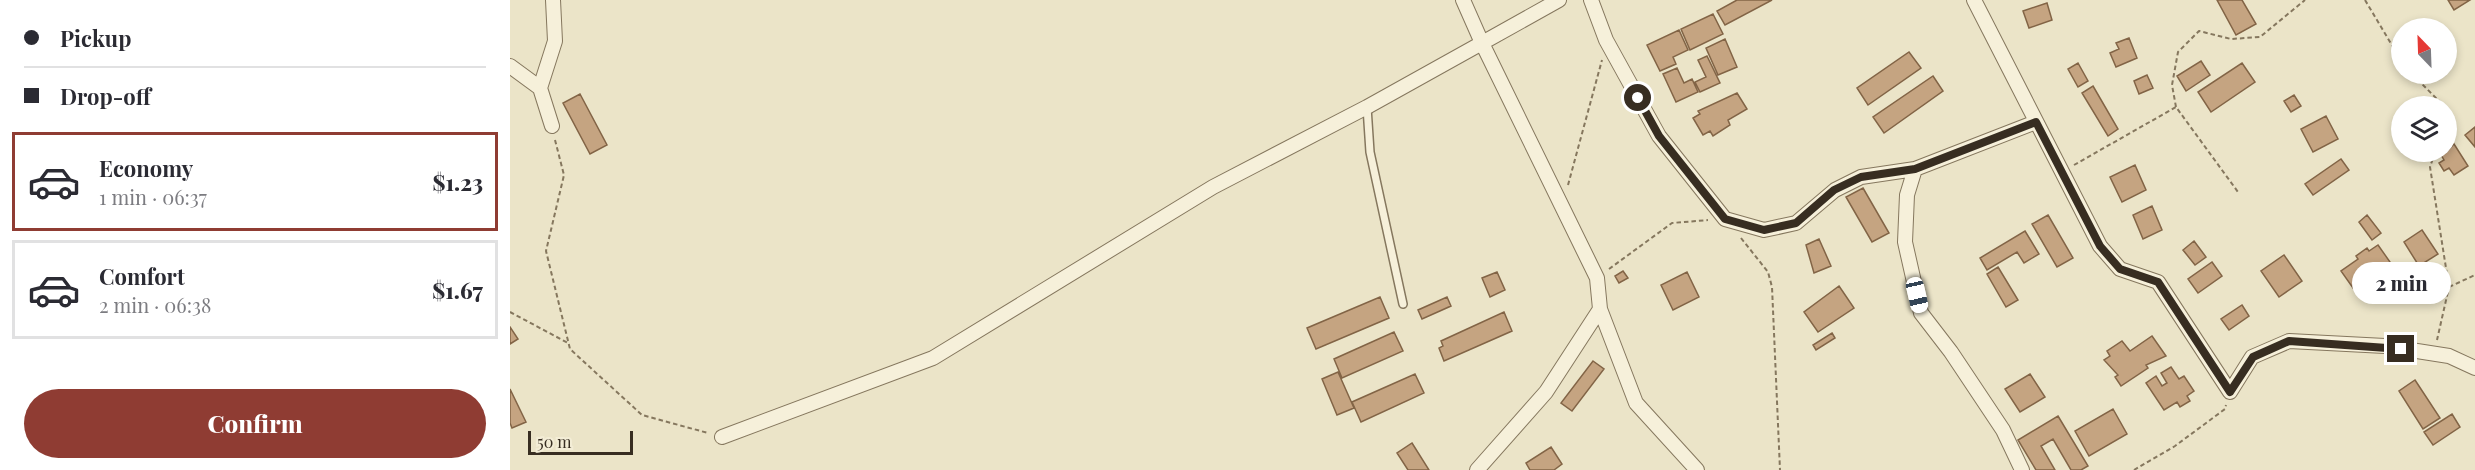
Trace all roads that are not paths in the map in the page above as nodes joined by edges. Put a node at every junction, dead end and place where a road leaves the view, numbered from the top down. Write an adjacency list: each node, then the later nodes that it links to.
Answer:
1 (553, 0): 8 (street)
2 (1463, 0): 6 (street)
3 (1559, 0): 6 (street)
4 (1591, 0): 12 (street)
5 (1974, 0): 10 (street)
6 (1482, 43): 9 (street); 14 (street)
7 (510, 66): 8 (street)
8 (540, 88): 11 (street)
9 (1367, 107): 13 (lane); 16 (street)
10 (2036, 122): 12 (street); 15 (street)
11 (552, 126)
12 (1915, 169): 19 (street)
13 (1403, 304)
14 (1600, 309): 17 (street); 18 (street)
15 (2475, 368)
16 (722, 437)
17 (1477, 470)
18 (1697, 470)
19 (2022, 470)

